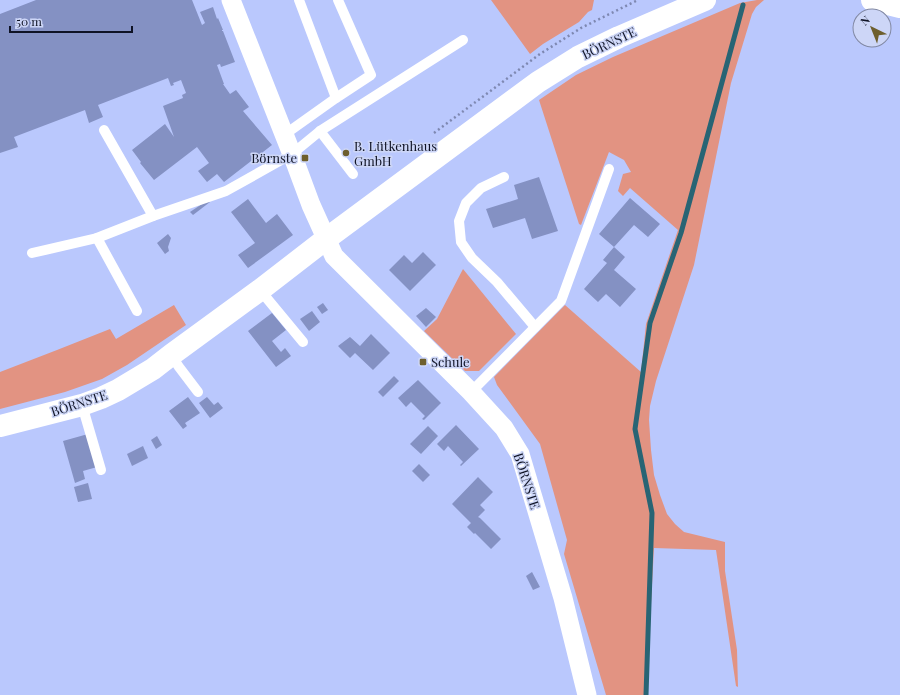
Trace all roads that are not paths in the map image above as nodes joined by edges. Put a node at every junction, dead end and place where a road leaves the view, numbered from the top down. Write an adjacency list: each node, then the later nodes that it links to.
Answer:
1 (231, 0): 11 (street, BÖRNSTE)
2 (298, 0): 8 (lane)
3 (338, 0): 8 (lane)
4 (705, 0): 18 (street, BÖRNSTE)
5 (872, 0): 6 (street)
6 (900, 7)
7 (463, 40): 10 (lane)
8 (336, 98): 11 (lane)
9 (104, 130): 16 (lane)
10 (320, 131): 12 (lane); 14 (lane)
11 (284, 135): 12 (street, BÖRNSTE)
12 (292, 154): 16 (lane); 18 (street, BÖRNSTE)
13 (609, 169): 22 (lane)
14 (353, 174)
15 (504, 177): 22 (lane)
16 (153, 216): 17 (lane)
17 (97, 238): 19 (lane); 21 (lane)
18 (326, 238): 20 (street, BÖRNSTE); 26 (street, BÖRNSTE)
19 (32, 253)
20 (260, 290): 23 (lane); 24 (street, BÖRNSTE)
21 (137, 311)
22 (535, 327): 26 (lane)
23 (303, 342)
24 (172, 356): 25 (lane); 27 (street, BÖRNSTE)
25 (198, 392)
26 (471, 392): 30 (street, BÖRNSTE)
27 (82, 405): 28 (street, BÖRNSTE); 29 (lane)
28 (0, 426)
29 (101, 470)
30 (587, 695)

